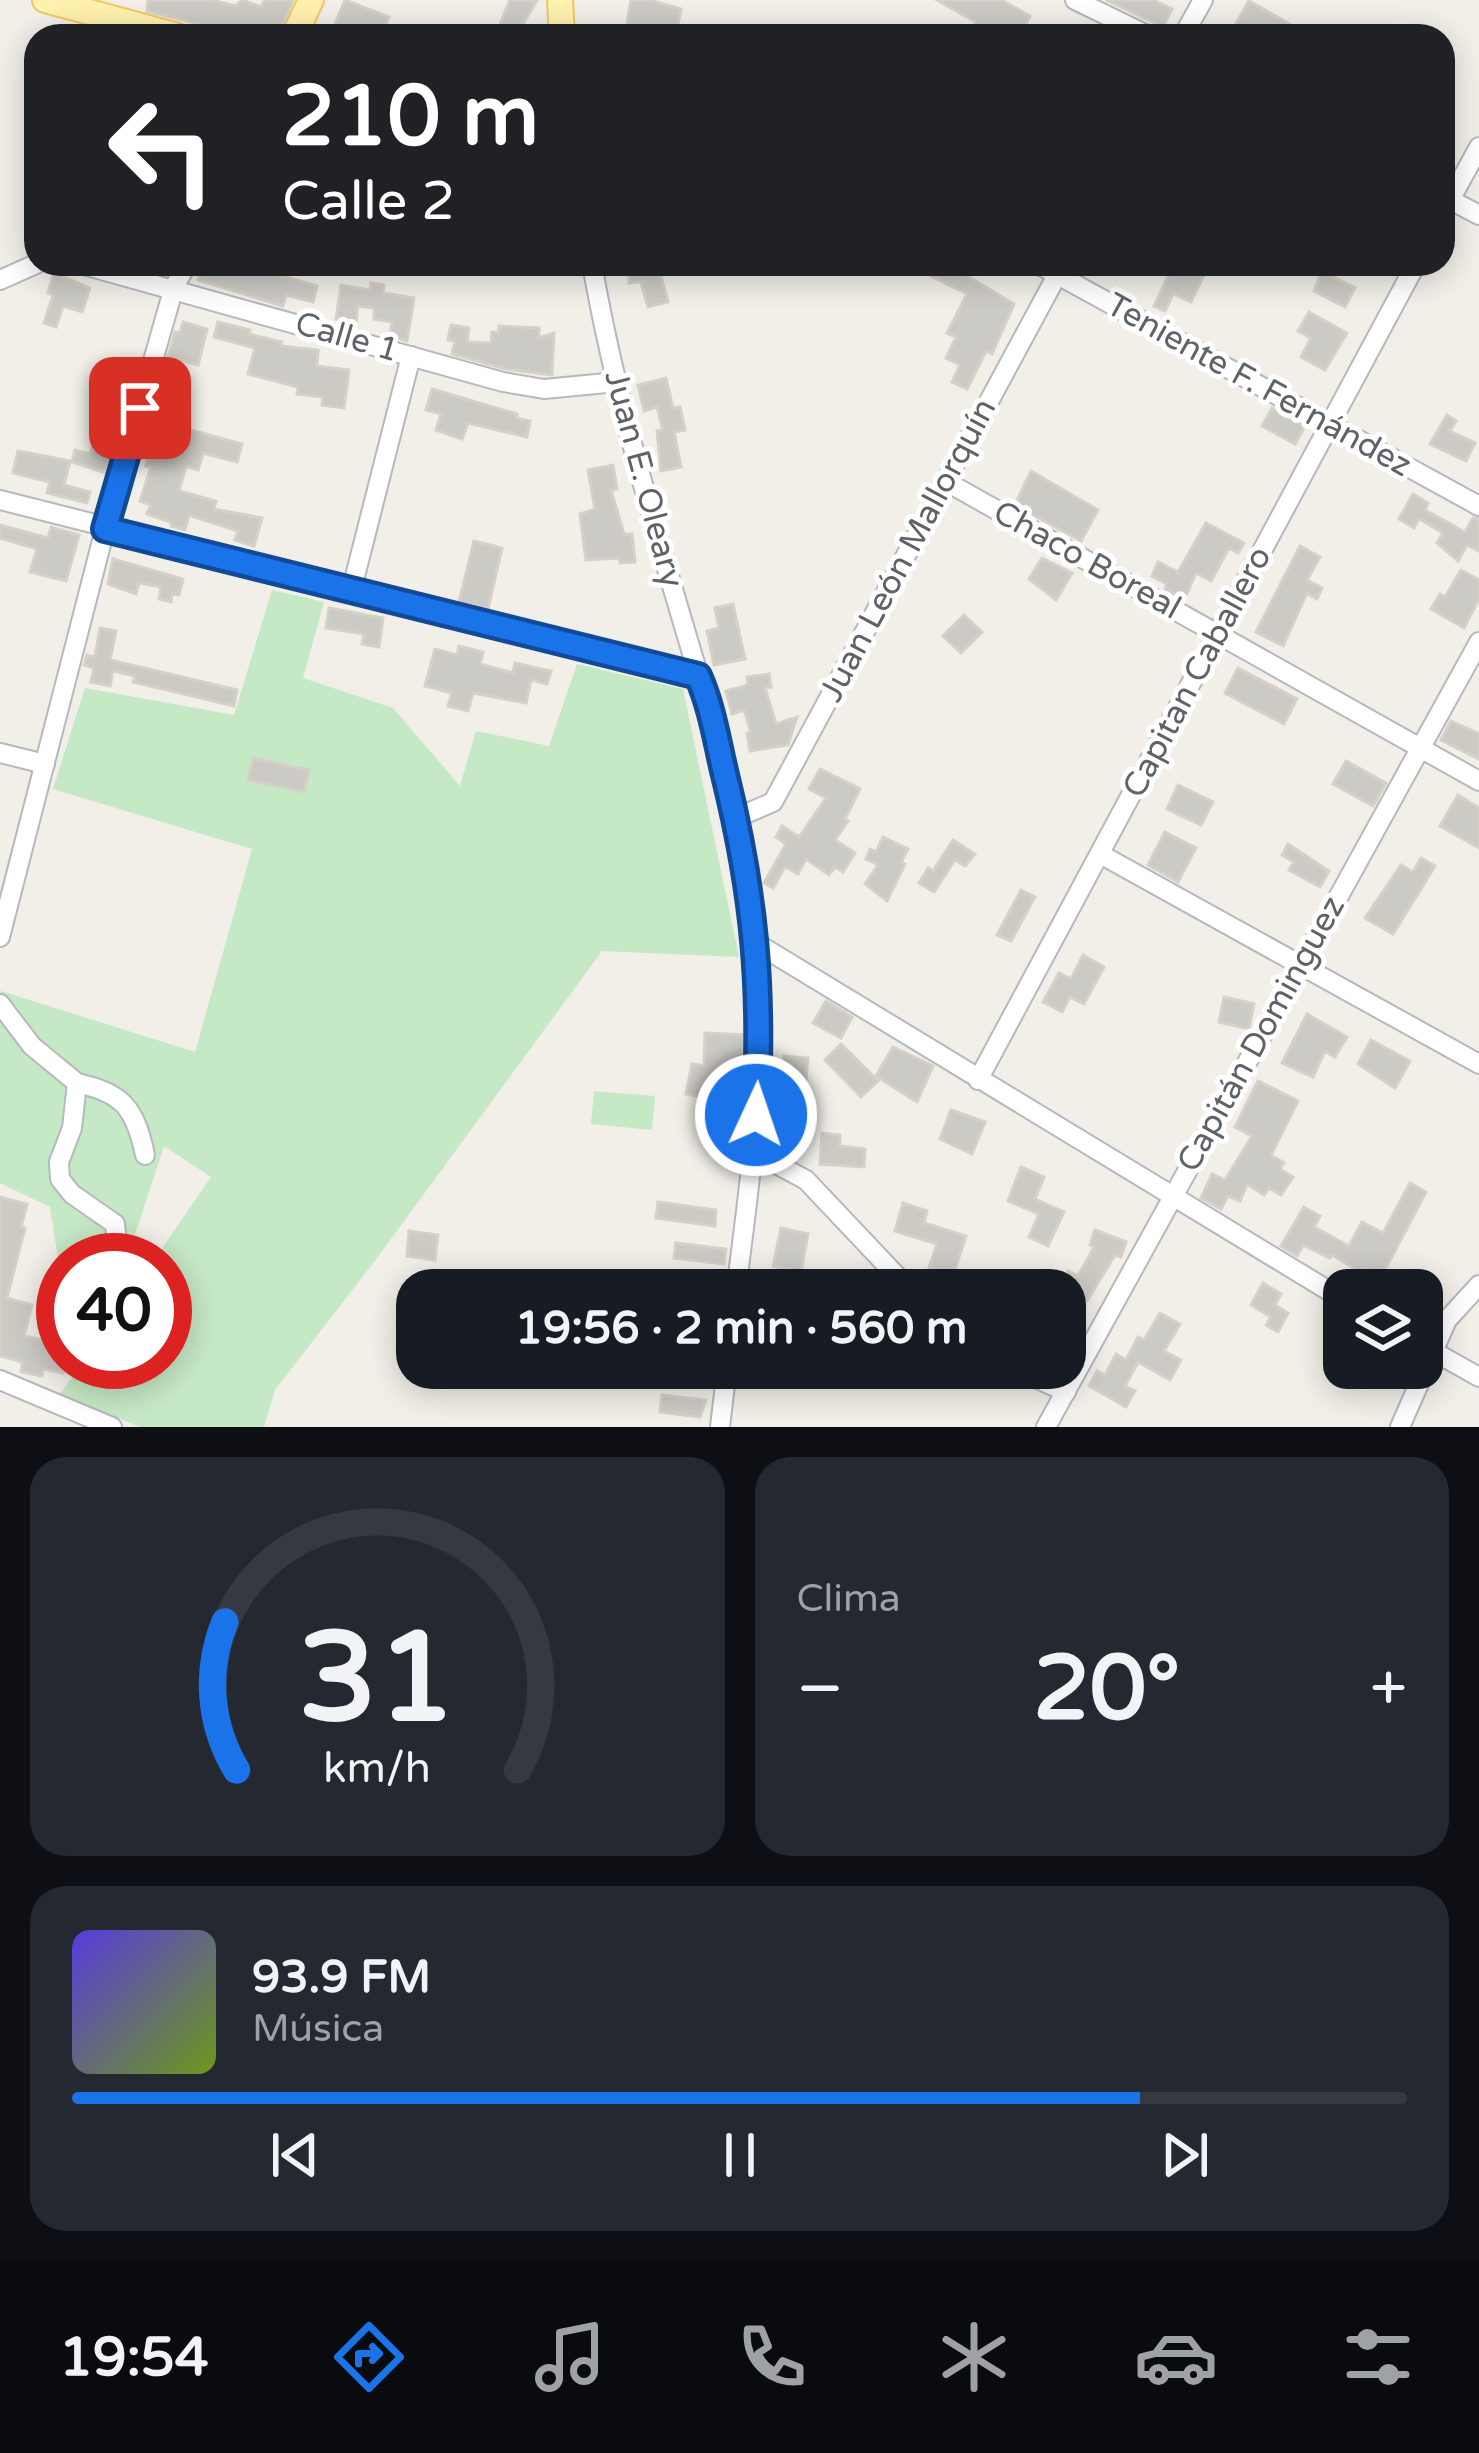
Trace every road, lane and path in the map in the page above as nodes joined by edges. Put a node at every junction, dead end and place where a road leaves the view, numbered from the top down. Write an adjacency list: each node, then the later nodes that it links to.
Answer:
1 (45, 0): 3 (main road)
2 (1075, 0): 4 (street)
3 (134, 24)
4 (1124, 24)
5 (1479, 146): 6 (street)
6 (1455, 186)
7 (129, 276): 13 (street, Calle 1)
8 (180, 276): 13 (street)
9 (595, 276): 15 (street, Juan E. Oleary)
10 (1056, 276): 17 (street, Juan León Mallorquín)
11 (1072, 276): 16 (street, Teniente F. Fernández)
12 (1410, 276): 16 (street, Capitan Caballero)
13 (174, 287): 14 (street, Calle 1); 20 (street)
14 (411, 356): 15 (street, Calle 1); 21 (street)
15 (617, 382): 24 (street, Juan E. Oleary)
16 (1330, 424): 19 (street, Teniente F. Fernández); 22 (street, Capitan Caballero)
17 (945, 481): 22 (street, Chaco Boreal); 29 (street, Juan León Mallorquín)
18 (0, 500): 20 (street)
19 (1479, 506)
20 (105, 529): 21 (street); 27 (street)
21 (351, 592): 24 (street)
22 (1218, 634): 25 (street, Chaco Boreal); 30 (street, Capitan Caballero)
23 (1479, 642): 25 (street, Capitán Dominguez)
24 (702, 684): 29 (street, Juan E. Oleary)
25 (1420, 748): 28 (street, Chaco Boreal); 33 (street, Capitán Dominguez)
26 (0, 753): 27 (street)
27 (45, 764): 31 (street)
28 (1479, 782)
29 (736, 818): 32 (street, Juan E. Oleary)
30 (1100, 854): 33 (street); 36 (street, Capitan Caballero)
31 (0, 937)
32 (756, 944): 36 (street); 38 (street, Juan E. Oleary)
33 (1301, 962): 35 (street); 40 (street, Capitán Dominguez)
34 (0, 1004): 37 (street)
35 (1479, 1064)
36 (978, 1080): 40 (street)
37 (76, 1083): 39 (street); 41 (street)
38 (754, 1152): 42 (street, Juan E. Oleary); 43 (street)
39 (145, 1155)
40 (1171, 1196): 45 (street); 53 (street, Capitán Dominguez)
41 (116, 1233)
42 (739, 1269)
43 (890, 1269)
44 (1479, 1285): 46 (street)
45 (1323, 1287)
46 (1443, 1325)
47 (1443, 1357): 48 (street)
48 (1479, 1377)
49 (0, 1380): 54 (street)
50 (725, 1389): 55 (street)
51 (1060, 1389): 53 (street)
52 (1412, 1389): 57 (street)
53 (1066, 1392): 56 (street, Capitán Dominguez)
54 (112, 1427)
55 (720, 1427)
56 (1046, 1427)
57 (1400, 1427)

